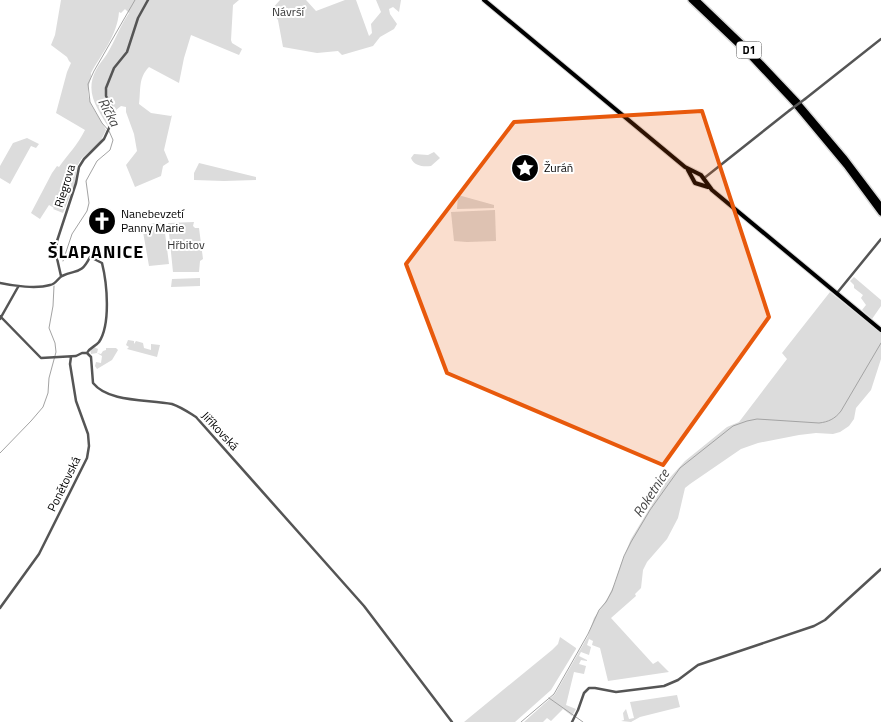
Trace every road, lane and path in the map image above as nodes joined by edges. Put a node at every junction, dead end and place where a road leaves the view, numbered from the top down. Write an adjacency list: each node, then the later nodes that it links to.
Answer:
1 (148, 0): 15 (street, Riegrova)
2 (484, 0): 7 (main road)
3 (690, 0): 6 (highway, D1)
4 (697, 0): 6 (highway, D1)
5 (881, 39): 8 (street, bridge)
6 (797, 105): 12 (highway, D1); 13 (highway, D1)
7 (685, 167): 8 (main road); 9 (main road)
8 (701, 177): 9 (main road); 10 (main road); 11 (main road)
9 (694, 178): 10 (main road)
10 (700, 184): 11 (main road)
11 (712, 190): 18 (main road)
12 (881, 206)
13 (881, 213)
14 (881, 239): 18 (street)
15 (61, 276): 17 (street); 21 (street)
16 (0, 283): 17 (street)
17 (18, 287): 19 (street)
18 (837, 293): 20 (main road)
19 (1, 317): 22 (street)
20 (881, 330)
21 (87, 353): 23 (street); 27 (street, Jiříkovská)
22 (62, 357): 23 (street); 24 (street)
23 (72, 357): 24 (street)
24 (70, 366): 26 (street, Ponětovská)
25 (881, 569): 28 (street)
26 (0, 608)
27 (452, 722)
28 (572, 722)

